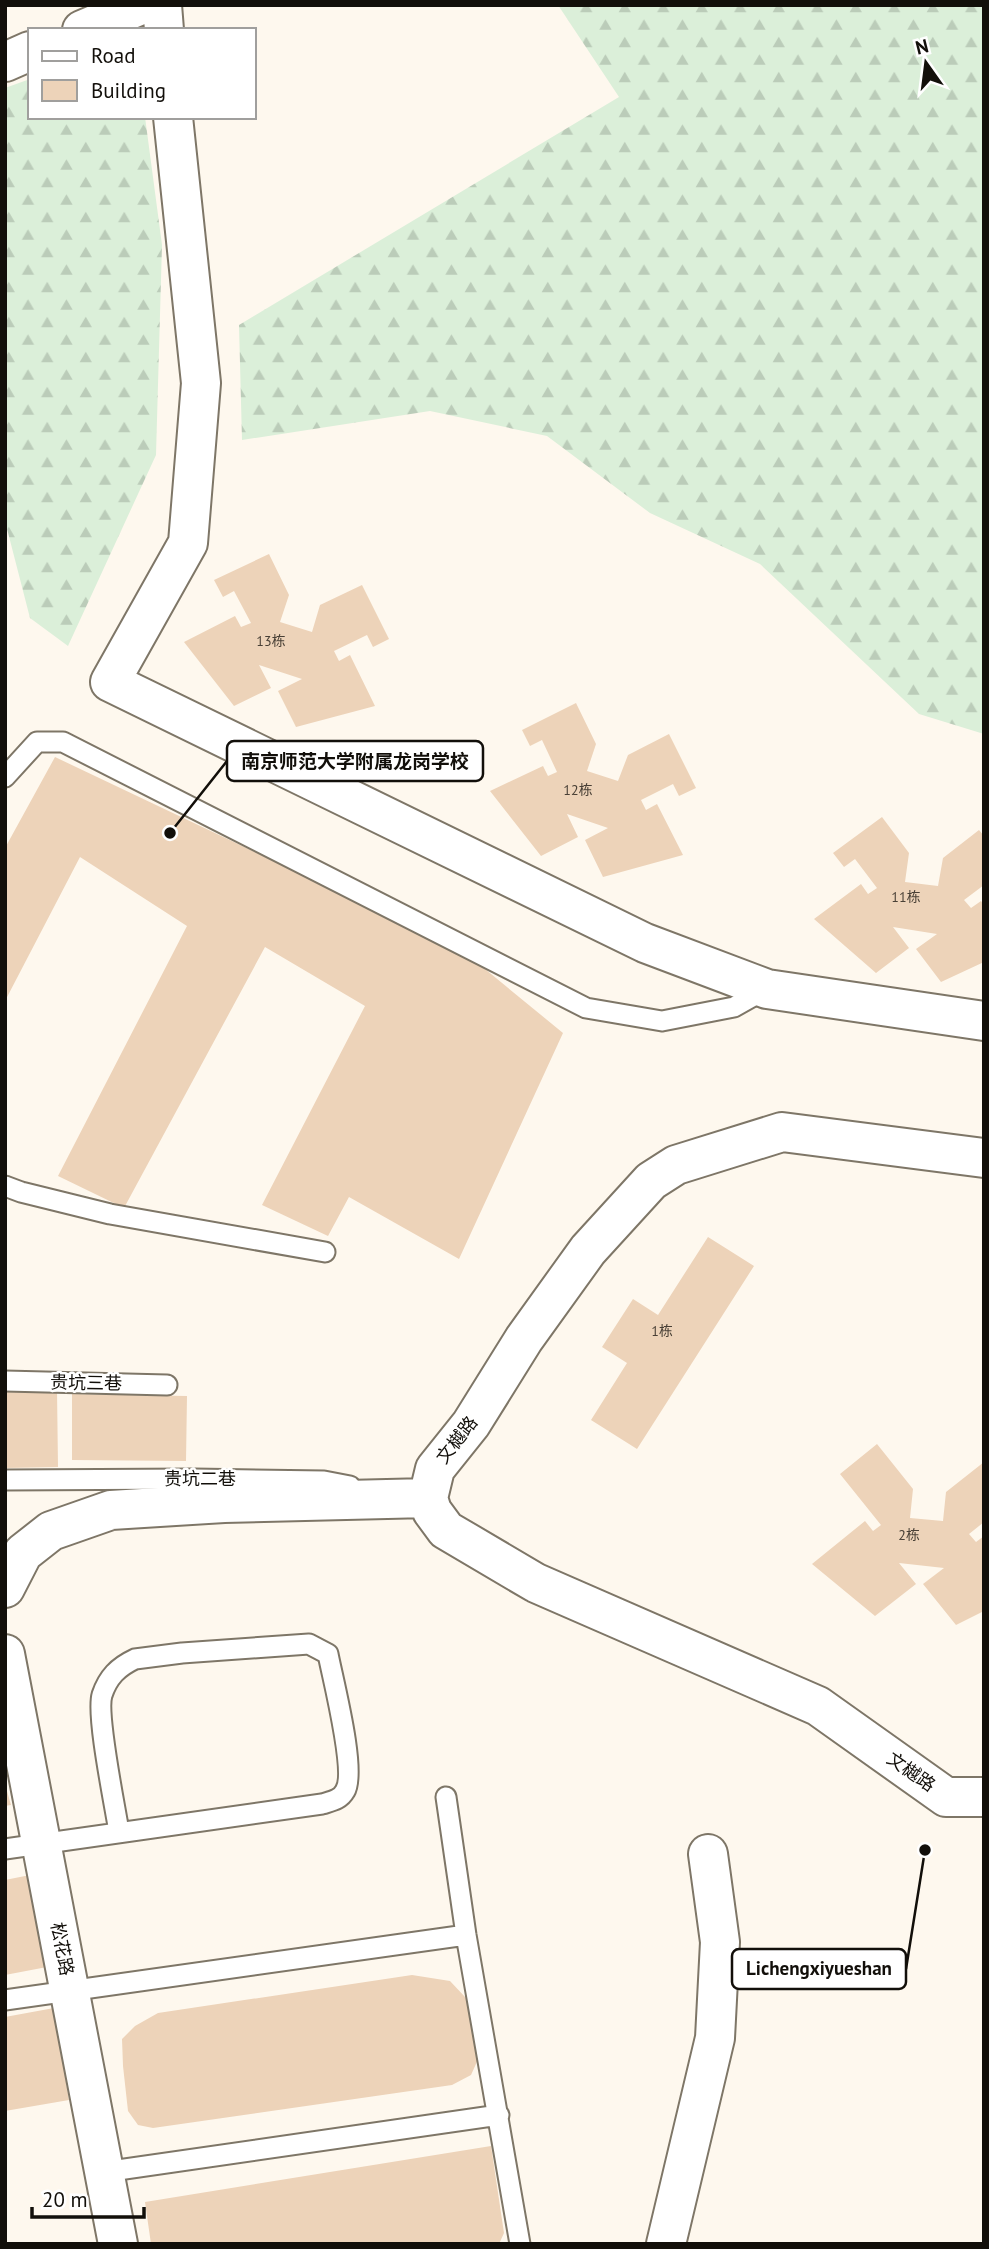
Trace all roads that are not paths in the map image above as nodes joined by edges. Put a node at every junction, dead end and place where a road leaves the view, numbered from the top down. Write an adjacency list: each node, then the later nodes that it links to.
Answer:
1 (141, 5): 3 (street)
2 (162, 5): 4 (street)
3 (87, 28)
4 (164, 28)
5 (28, 52): 6 (street)
6 (5, 62)
7 (173, 119): 9 (street)
8 (5, 777): 9 (lane)
9 (767, 989): 10 (street)
10 (984, 1021)
11 (984, 1158): 17 (street, 文樾路)
12 (5, 1186): 13 (lane)
13 (325, 1252)
14 (5, 1381): 15 (lane, 贵坑三巷)
15 (167, 1385)
16 (5, 1480): 17 (lane, 贵坑二巷)
17 (410, 1498): 18 (street); 21 (street, 文樾路)
18 (5, 1588)
19 (7, 1675): 25 (street, 松花路)
20 (446, 1797): 27 (lane)
21 (946, 1797): 22 (street, 文樾路); 23 (street)
22 (984, 1797)
23 (984, 1822)
24 (119, 1832): 24 (lane); 25 (lane)
25 (23, 1845): 28 (street, 松花路)
26 (708, 1854): 34 (street)
27 (466, 1935): 28 (lane); 30 (lane)
28 (69, 1990): 29 (lane); 31 (street, 松花路)
29 (5, 2000)
30 (499, 2115): 31 (lane); 33 (lane)
31 (104, 2172): 32 (street, 松花路)
32 (118, 2244)
33 (520, 2244)
34 (666, 2244)

